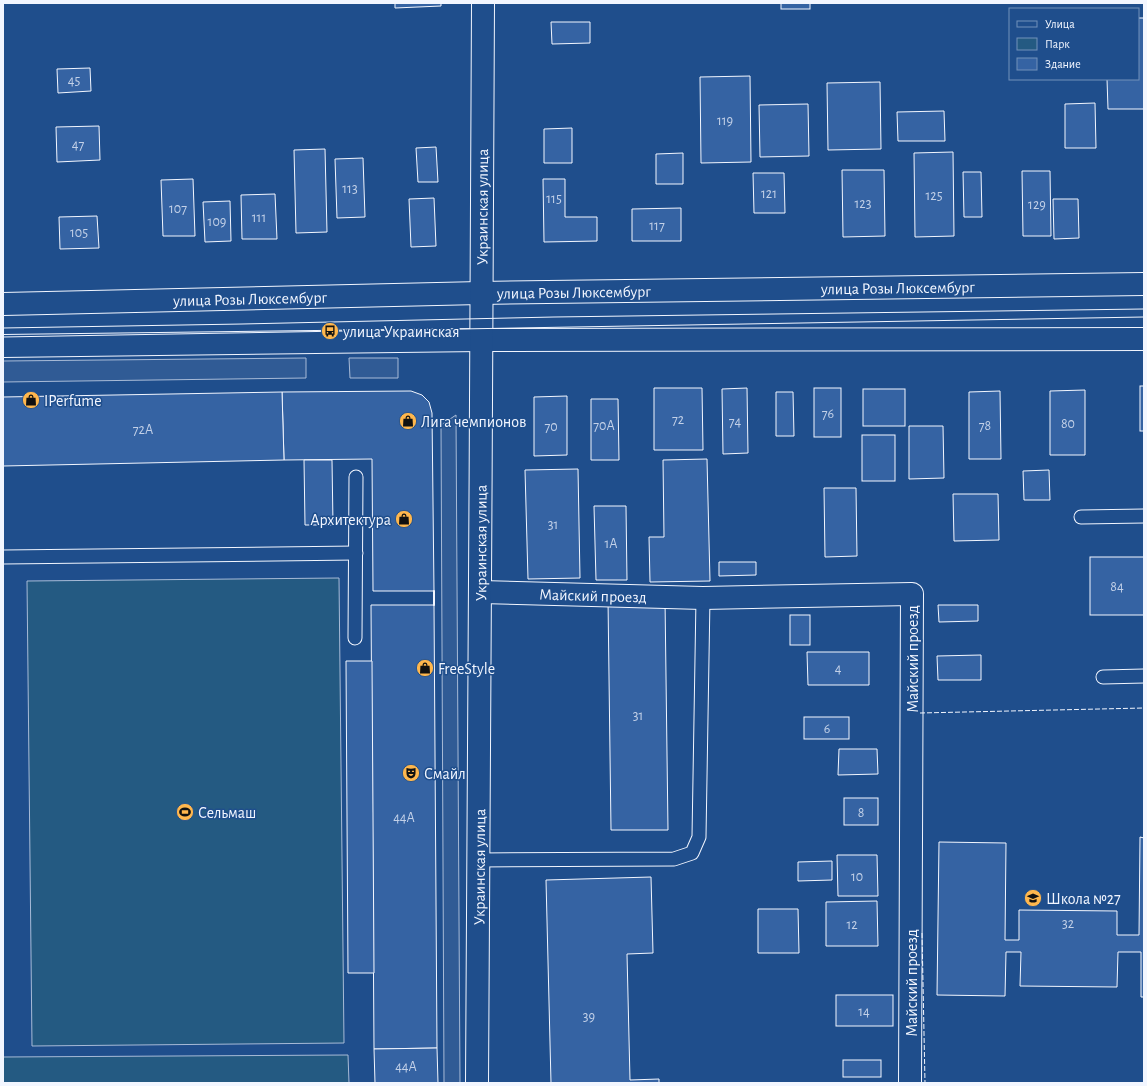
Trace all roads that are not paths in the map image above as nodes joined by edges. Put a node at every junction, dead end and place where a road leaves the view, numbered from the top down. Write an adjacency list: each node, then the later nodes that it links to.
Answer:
1 (483, 3): 3 (street, Украинская улица)
2 (1144, 284): 3 (street, улица Розы Люксембург)
3 (480, 292): 4 (street, улица Розы Люксембург); 6 (street, Украинская улица)
4 (3, 304)
5 (1144, 339): 6 (street)
6 (481, 340): 7 (street); 13 (street, Украинская улица)
7 (3, 346)
8 (356, 477): 11 (lane)
9 (1144, 516): 10 (lane)
10 (1082, 518)
11 (356, 553): 12 (lane); 15 (lane)
12 (3, 557)
13 (481, 592): 14 (street, Майский проезд); 18 (street, Украинская улица)
14 (703, 598): 18 (lane); 20 (street, Майский проезд)
15 (355, 638)
16 (1144, 676): 17 (lane)
17 (1103, 677)
18 (480, 860): 19 (street, Украинская улица)
19 (476, 1083)
20 (910, 1083)

